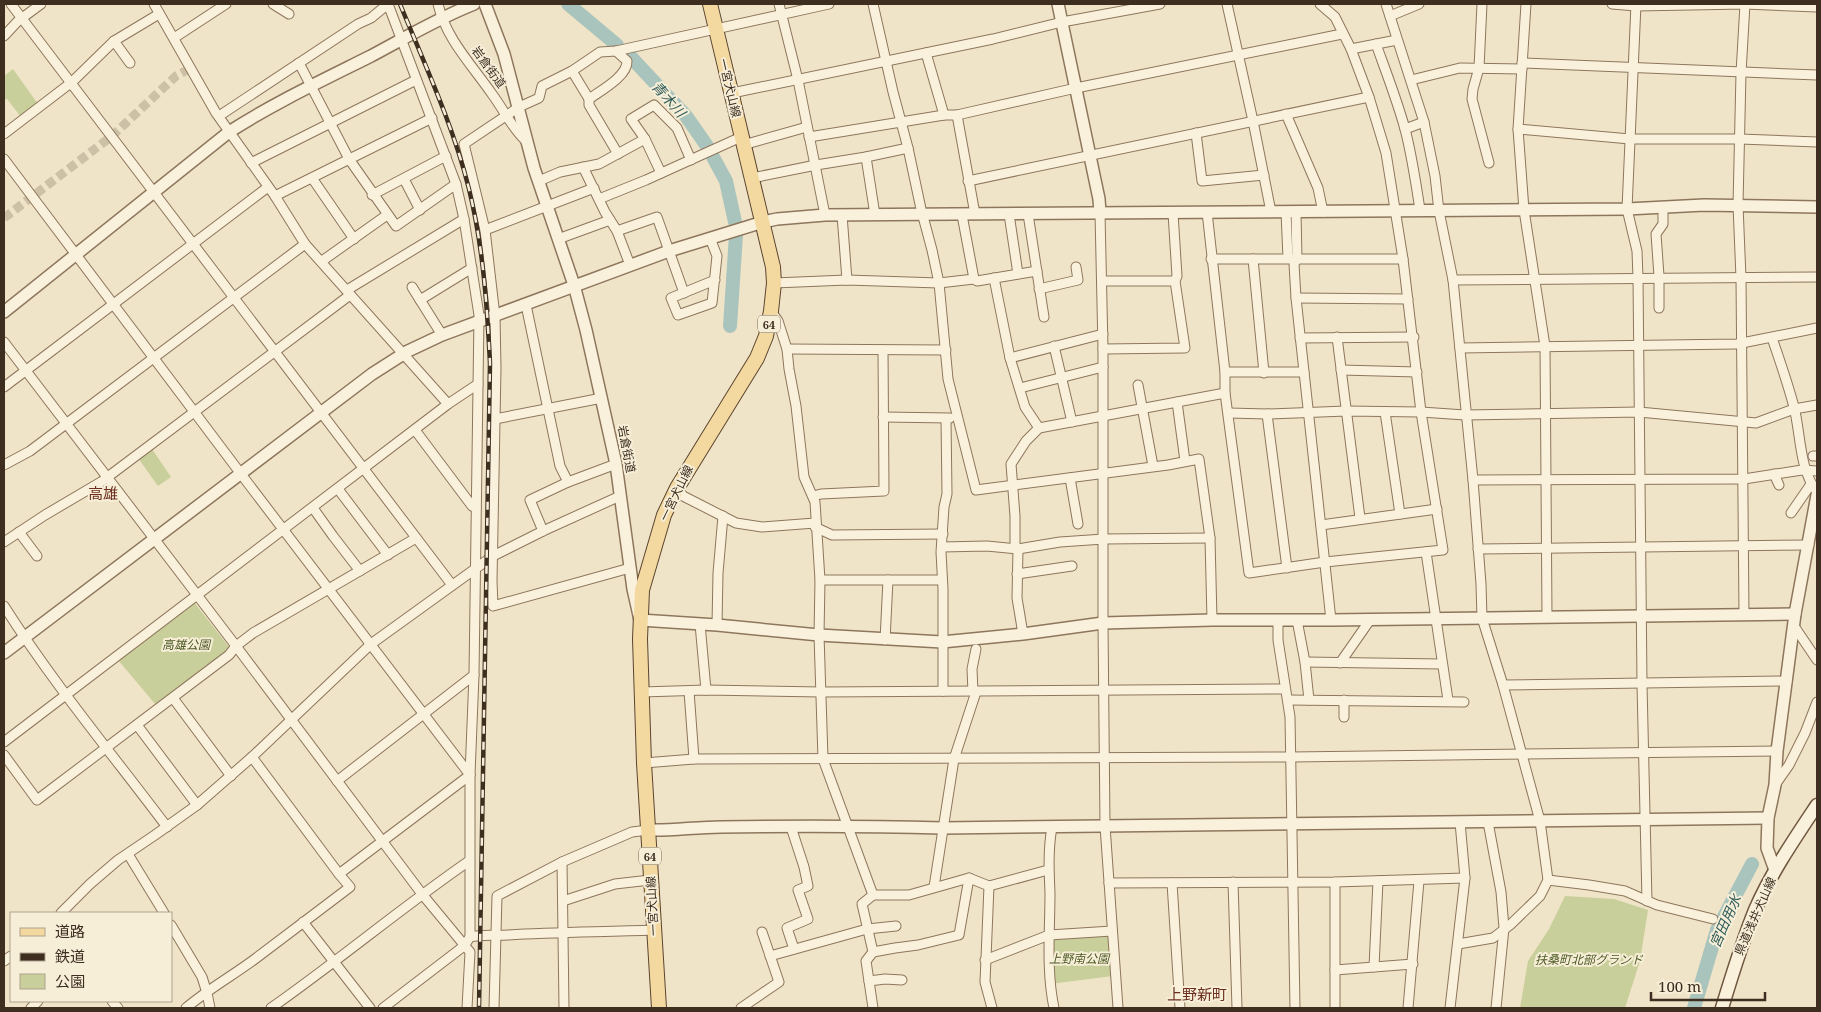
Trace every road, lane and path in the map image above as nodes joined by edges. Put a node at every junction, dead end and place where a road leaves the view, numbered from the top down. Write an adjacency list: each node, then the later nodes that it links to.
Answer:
1 (11, 4): 31 (street)
2 (41, 4): 31 (street)
3 (154, 4): 26 (street)
4 (224, 4): 36 (street)
5 (273, 4): 27 (street)
6 (388, 4): 37 (street); 47 (street)
7 (438, 4): 30 (street, 岩倉街道)
8 (474, 4): 30 (street)
9 (485, 4): 63 (street, 岩倉街道)
10 (710, 4): 33 (main road, 一宮犬山線 / 64)
11 (779, 4): 28 (street)
12 (828, 4): 28 (street)
13 (873, 4): 45 (street)
14 (1058, 4): 32 (street)
15 (1160, 4): 32 (street)
16 (1227, 4): 44 (street)
17 (1320, 4): 34 (street)
18 (1386, 4): 29 (street)
19 (1419, 4): 29 (street)
20 (1482, 4): 49 (street)
21 (1526, 4): 48 (street)
22 (1612, 4): 24 (street)
23 (1745, 4): 24 (street); 25 (street); 52 (street)
24 (1636, 5): 50 (street)
25 (1817, 7)
26 (159, 14): 36 (street); 39 (street)
27 (289, 14)
28 (782, 14): 33 (street); 55 (street)
29 (1390, 16): 38 (street)
30 (441, 18): 37 (street); 65 (street, 岩倉街道)
31 (22, 19): 35 (street); 57 (street)
32 (1062, 22): 43 (street); 59 (street)
33 (716, 29): 42 (street); 60 (main road, 一宮犬山線 / 64)
34 (1342, 34): 41 (street); 44 (street)
35 (4, 36)
36 (174, 38): 68 (street)
37 (401, 40): 54 (street); 58 (street)
38 (1397, 40): 40 (street); 56 (street)
39 (114, 41): 46 (street); 57 (street)
40 (1376, 44): 41 (street); 75 (street)
41 (1351, 49): 61 (street)
42 (616, 51): 51 (street); 62 (street)
43 (926, 52): 45 (street); 66 (street)
44 (1238, 56): 59 (street); 70 (street)
45 (886, 61): 55 (street); 73 (street)
46 (130, 63)
47 (299, 63): 58 (street); 68 (street)
48 (1522, 66): 49 (street); 50 (street); 76 (street)
49 (1479, 68): 56 (street); 96 (street)
50 (1633, 68): 52 (street); 83 (street)
51 (572, 71): 62 (street); 63 (street)
52 (1741, 73): 53 (street); 81 (street)
53 (1817, 75)
54 (416, 80): 69 (street); 72 (street)
55 (798, 80): 60 (street); 74 (street)
56 (1411, 80): 71 (street)
57 (72, 82): 79 (street); 109 (street)
58 (310, 86): 72 (street); 77 (street)
59 (1076, 88): 67 (street); 90 (street)
60 (732, 94): 85 (main road, 一宮犬山線 / 64)
61 (1369, 97): 64 (street); 122 (street)
62 (589, 100): 88 (street)
63 (519, 106): 65 (street); 84 (street, 岩倉街道)
64 (1286, 114): 70 (street); 126 (street)
65 (505, 115): 84 (street, 岩倉街道); 141 (street)
66 (944, 115): 67 (street); 73 (street)
67 (957, 115): 105 (street)
68 (219, 116): 77 (street)
69 (432, 118): 89 (street); 93 (street)
70 (1253, 121): 78 (street); 100 (street)
71 (1424, 122): 75 (street); 120 (street)
72 (330, 123): 93 (street); 95 (street)
73 (902, 123): 80 (street); 87 (street)
74 (807, 127): 80 (street); 85 (street)
75 (1404, 129): 119 (street)
76 (1518, 130): 83 (street); 121 (street)
77 (229, 132): 95 (street); 109 (street)
78 (1196, 133): 90 (street); 100 (street)
79 (4, 134)
80 (809, 137): 97 (street)
81 (1740, 138): 83 (street); 86 (street); 113 (street)
82 (645, 139): 88 (street); 94 (street); 99 (street)
83 (1630, 140): 117 (street)
84 (526, 141): 104 (street, 岩倉街道)
85 (742, 141): 94 (street); 102 (main road, 一宮犬山線 / 64)
86 (1817, 142)
87 (908, 148): 91 (street); 129 (street)
88 (618, 154): 98 (street)
89 (446, 156): 103 (street); 106 (street)
90 (1088, 156): 105 (street); 127 (street)
91 (866, 157): 97 (street); 135 (street)
92 (4, 159): 149 (street)
93 (349, 160): 101 (street); 110 (street)
94 (691, 160): 99 (street)
95 (251, 163): 107 (street)
96 (1489, 163)
97 (816, 165): 102 (street); 134 (street)
98 (583, 167): 104 (street); 108 (street)
99 (661, 173): 112 (street)
100 (1264, 175): 124 (street)
101 (312, 178): 111 (street); 145 (street)
102 (752, 178): 140 (main road, 一宮犬山線 / 64)
103 (404, 179): 110 (street); 118 (street)
104 (539, 181): 114 (street, 岩倉街道)
105 (968, 181): 130 (street)
106 (456, 184): 118 (street); 138 (street)
107 (268, 187): 111 (street); 146 (street)
108 (594, 188): 112 (street); 114 (street)
109 (154, 192): 146 (street); 149 (street)
110 (372, 195): 133 (street)
111 (275, 196): 147 (street)
112 (599, 199): 139 (street)
113 (1738, 205): 115 (street); 116 (street); 163 (street)
114 (546, 206): 141 (street); 143 (street, 岩倉街道)
115 (1664, 207): 117 (street); 162 (street)
116 (1817, 207)
117 (1627, 209): 121 (street); 161 (street)
118 (420, 210): 133 (street)
119 (1420, 210): 120 (street); 122 (street)
120 (1440, 210): 121 (street); 169 (street)
121 (1524, 210): 166 (street)
122 (1396, 211): 126 (street); 152 (street)
123 (1207, 212): 124 (street); 128 (street); 153 (street)
124 (1271, 212): 125 (street)
125 (1291, 212): 126 (street); 150 (street)
126 (1324, 212)
127 (1100, 213): 128 (street); 132 (street); 170 (street)
128 (1173, 213): 171 (street)
129 (923, 214): 135 (street); 136 (street); 173 (street)
130 (975, 214): 131 (street); 136 (street)
131 (1009, 214): 132 (street); 159 (street)
132 (1028, 214): 158 (street)
133 (387, 215): 145 (street)
134 (826, 215): 137 (street); 140 (street)
135 (875, 215): 137 (street)
136 (962, 215): 165 (street)
137 (842, 216): 168 (street)
138 (464, 219): 157 (street); 177 (street)
139 (610, 220): 142 (street); 143 (street)
140 (763, 222): 144 (street); 172 (main road, 一宮犬山線 / 64)
141 (485, 230): 188 (street)
142 (617, 231): 148 (street); 155 (street)
143 (558, 238): 174 (street, 岩倉街道)
144 (710, 238): 148 (street); 167 (street)
145 (354, 239): 154 (street)
146 (194, 243): 179 (street); 183 (street)
147 (305, 244): 154 (street); 179 (street)
148 (669, 251): 155 (street); 178 (street)
149 (76, 254): 183 (street); 187 (street)
150 (1292, 258): 151 (street); 152 (street); 180 (street)
151 (1253, 259): 153 (street); 218 (street)
152 (1404, 259): 181 (street)
153 (1211, 260): 215 (street)
154 (322, 261): 177 (street)
155 (630, 265): 174 (street)
156 (1076, 267): 176 (street)
157 (472, 268): 182 (street); 190 (street)
158 (1036, 271): 159 (street); 176 (street)
159 (1018, 274): 160 (street)
160 (994, 278): 165 (street); 211 (street)
161 (1638, 278): 162 (street); 166 (street); 200 (street)
162 (1658, 278): 163 (street); 185 (street)
163 (1741, 278): 164 (street); 199 (street)
164 (1817, 278)
165 (974, 279): 173 (street)
166 (1534, 279): 169 (street); 202 (street)
167 (715, 280): 178 (street); 178 (street)
168 (847, 280): 172 (street); 173 (street)
169 (1453, 280): 203 (street)
170 (1102, 281): 171 (street); 192 (street)
171 (1175, 281): 205 (street)
172 (774, 283): 186 (main road, 一宮犬山線 / 64)
173 (939, 283): 207 (street)
174 (574, 285): 184 (street); 225 (street, 岩倉街道)
175 (412, 287): 182 (street)
176 (1039, 289): 189 (street)
177 (349, 292): 208 (street); 209 (street)
178 (684, 293)
179 (234, 297): 208 (street); 210 (street)
180 (1296, 298): 181 (street); 196 (street)
181 (1408, 299): 195 (street)
182 (420, 300): 193 (street)
183 (113, 304): 210 (street); 213 (street)
184 (526, 305): 188 (street); 229 (street)
185 (1659, 308)
186 (771, 311): 204 (street); 272 (main road, 一宮犬山線 / 64)
187 (4, 312)
188 (495, 316): 190 (street); 246 (street)
189 (1044, 317)
190 (478, 322): 193 (street); 220 (street)
191 (1817, 328): 197 (street)
192 (1103, 334): 201 (street); 205 (street)
193 (442, 335): 209 (street)
194 (1337, 337): 195 (street); 196 (street); 214 (street)
195 (1414, 337): 217 (street)
196 (1300, 338): 216 (street)
197 (1772, 338): 199 (street); 232 (street)
198 (4, 342): 213 (street)
199 (1742, 344): 200 (street); 248 (street)
200 (1638, 345): 202 (street); 238 (street)
201 (1054, 346): 211 (street); 219 (street)
202 (1546, 346): 203 (street); 241 (street)
203 (1460, 348): 242 (street)
204 (787, 349): 206 (street); 276 (street)
205 (1103, 349): 212 (street)
206 (883, 350): 207 (street); 244 (street)
207 (946, 350): 245 (street)
208 (275, 351): 233 (street); 234 (street)
209 (403, 354): 227 (street); 234 (street)
210 (153, 358): 233 (street); 250 (street)
211 (1010, 358): 223 (street)
212 (1103, 367): 219 (street); 243 (street)
213 (26, 370): 222 (street); 250 (street)
214 (1341, 370): 217 (street); 231 (street)
215 (1225, 372): 218 (street); 224 (street)
216 (1304, 372): 218 (street); 235 (street)
217 (1417, 372): 237 (street)
218 (1264, 373)
219 (1061, 378): 223 (street); 249 (street)
220 (478, 384): 227 (street); 278 (street)
221 (1138, 385): 230 (street)
222 (4, 387)
223 (1020, 388): 251 (street)
224 (1225, 393): 226 (street); 239 (street)
225 (602, 398): 229 (street); 254 (street, 岩倉街道)
226 (1177, 402): 230 (street); 253 (street)
227 (448, 404): 252 (street)
228 (1817, 405): 232 (street)
229 (548, 409): 246 (street); 269 (street)
230 (1143, 409): 243 (street); 256 (street)
231 (1346, 410): 235 (street); 236 (street); 284 (street)
232 (1794, 410): 248 (street); 258 (street)
233 (194, 412): 260 (street); 263 (street)
234 (322, 412): 257 (street); 260 (street)
235 (1309, 412): 240 (street); 287 (street)
236 (1385, 412): 237 (street); 281 (street)
237 (1422, 412): 242 (street); 279 (street)
238 (1639, 412): 241 (street); 248 (street); 265 (street)
239 (1229, 413): 240 (street); 311 (street)
240 (1267, 414): 311 (street)
241 (1546, 414): 242 (street); 268 (street)
242 (1465, 415): 267 (street)
243 (1103, 416): 249 (street); 261 (street)
244 (884, 417): 247 (street); 276 (street)
245 (958, 418): 247 (street); 271 (street)
246 (495, 419): 307 (street)
247 (946, 419): 291 (street)
248 (1742, 421): 266 (street)
249 (1072, 422): 251 (street)
250 (66, 424): 255 (street); 263 (street)
251 (1039, 428): 271 (street)
252 (415, 430): 257 (street); 278 (street)
253 (1185, 461): 256 (street); 293 (street)
254 (616, 464): 269 (street); 275 (street, 岩倉街道)
255 (4, 465)
256 (1153, 466): 261 (street)
257 (364, 469): 273 (street); 292 (street)
258 (1806, 470): 259 (street); 262 (street); 274 (street)
259 (1817, 471)
260 (241, 474): 288 (street); 295 (street)
261 (1104, 474): 264 (street); 294 (street)
262 (1774, 474): 266 (street); 270 (street)
263 (107, 478): 290 (street); 295 (street)
264 (1070, 478): 271 (street); 285 (street)
265 (1640, 479): 266 (street); 268 (street); 299 (street)
266 (1744, 479): 297 (street)
267 (1473, 480): 268 (street); 302 (street)
268 (1547, 481): 303 (street)
269 (568, 482): 289 (street)
270 (1779, 485)
271 (1013, 486): 301 (street)
272 (677, 488): 283 (street); 327 (main road, 一宮犬山線 / 64)
273 (338, 489): 277 (street); 305 (street)
274 (1815, 490): 280 (street); 282 (street)
275 (620, 496): 289 (street); 310 (street, 岩倉街道)
276 (813, 496): 286 (street)
277 (313, 508): 288 (street); 313 (street)
278 (476, 508): 312 (street)
279 (1437, 509): 281 (street); 304 (street)
280 (1791, 513)
281 (1400, 514): 284 (street)
282 (1816, 514): 298 (street)
283 (723, 516): 286 (street); 336 (street)
284 (1360, 518): 287 (street)
285 (1078, 524)
286 (815, 525): 291 (street); 315 (street)
287 (1321, 525): 308 (street)
288 (284, 530): 319 (street); 320 (street)
289 (543, 530): 307 (street)
290 (19, 532): 296 (street); 306 (street)
291 (943, 534): 300 (street)
292 (416, 538): 305 (street); 318 (street)
293 (1210, 538): 294 (street); 328 (street)
294 (1104, 539): 301 (street); 334 (street)
295 (153, 540): 320 (street); 339 (street)
296 (4, 542)
297 (1743, 545): 298 (street); 299 (street); 322 (street)
298 (1809, 545): 333 (street)
299 (1640, 546): 303 (street); 323 (street)
300 (942, 547): 301 (street); 317 (street)
301 (1018, 549): 314 (street)
302 (1478, 549): 303 (street); 325 (street)
303 (1546, 549): 324 (street)
304 (1426, 552): 308 (street); 326 (street)
305 (388, 555): 313 (street)
306 (37, 556)
307 (493, 556): 310 (street); 312 (street)
308 (1326, 562): 311 (street); 331 (street)
309 (1072, 566): 314 (street)
310 (630, 568): 327 (street, 岩倉街道)
311 (1287, 568)
312 (475, 569): 318 (street); 350 (street)
313 (360, 571): 319 (street)
314 (1017, 574): 337 (street)
315 (820, 580): 316 (street); 338 (street)
316 (888, 580): 317 (street); 340 (street)
317 (942, 580): 341 (street)
318 (452, 585): 342 (street)
319 (329, 590): 342 (street); 343 (street)
320 (196, 596): 343 (street); 362 (street)
321 (4, 606): 339 (street)
322 (1744, 615): 323 (street); 333 (street)
323 (1641, 616): 324 (street); 352 (street)
324 (1547, 617): 325 (street)
325 (1482, 618): 326 (street); 353 (street)
326 (1435, 619): 332 (street); 349 (street)
327 (640, 620): 335 (street); 359 (main road, 一宮犬山線 / 64)
328 (1212, 620): 329 (street); 334 (street)
329 (1278, 620): 330 (street); 356 (street)
330 (1297, 620): 331 (street); 347 (street)
331 (1331, 620): 332 (street)
332 (1370, 620): 348 (street)
333 (1794, 620): 346 (street); 351 (street)
334 (1103, 623): 337 (street); 355 (street)
335 (700, 624): 336 (street); 354 (street)
336 (718, 625): 338 (street)
337 (1024, 634): 341 (street)
338 (819, 636): 340 (street); 360 (street)
339 (24, 638): 345 (street); 362 (street)
340 (885, 640): 341 (street)
341 (942, 642): 358 (street)
342 (371, 644): 370 (street); 372 (street)
343 (236, 646): 363 (street); 372 (street)
344 (976, 649): 361 (street)
345 (4, 653)
346 (1817, 660)
347 (1305, 662): 348 (street); 365 (street)
348 (1340, 663): 349 (street)
349 (1442, 664): 367 (street)
350 (474, 675): 370 (street); 387 (street)
351 (1787, 682): 352 (street); 376 (street)
352 (1642, 684): 353 (street); 377 (street)
353 (1503, 685): 378 (street)
354 (706, 690): 357 (street); 360 (street)
355 (1104, 690): 356 (street); 361 (street); 381 (street)
356 (1285, 690): 364 (street)
357 (689, 691): 359 (street); 383 (street)
358 (943, 691): 360 (street); 361 (street)
359 (642, 692): 386 (main road, 一宮犬山線 / 64)
360 (822, 692): 384 (street)
361 (974, 692): 385 (street)
362 (66, 695): 374 (street); 375 (street)
363 (173, 698): 373 (street); 388 (street)
364 (1288, 700): 365 (street); 382 (street)
365 (1309, 700): 366 (street)
366 (1344, 700): 367 (street); 371 (street)
367 (1448, 700): 368 (street)
368 (1464, 702)
369 (1817, 702): 390 (street)
370 (423, 714): 387 (street); 389 (street)
371 (1344, 717)
372 (290, 720): 380 (street); 389 (street)
373 (137, 725): 375 (street); 391 (street)
374 (4, 742)
375 (106, 748): 379 (street); 401 (street)
376 (1777, 751): 377 (street); 390 (street)
377 (1643, 752): 378 (street); 394 (street)
378 (1521, 754): 382 (street); 395 (street)
379 (4, 755)
380 (252, 757): 388 (street); 412 (street)
381 (1105, 757): 382 (street); 385 (street); 400 (street)
382 (1291, 757): 398 (street)
383 (694, 759): 384 (street); 386 (street)
384 (823, 759): 385 (street); 399 (street)
385 (954, 759): 404 (street)
386 (644, 763): 405 (main road, 一宮犬山線 / 64)
387 (470, 775): 406 (street); 408 (street)
388 (231, 776): 391 (street)
389 (337, 782): 406 (street)
390 (1775, 786): 393 (street)
391 (197, 805): 401 (street)
392 (1815, 812): 411 (main road, 県道浅井犬山線)
393 (1768, 818): 394 (street); 411 (street)
394 (1645, 820): 395 (street); 429 (street)
395 (1540, 821): 397 (street); 417 (street)
396 (1460, 822): 397 (street); 398 (street); 414 (street)
397 (1488, 822): 439 (street)
398 (1291, 824): 400 (street); 420 (street)
399 (847, 825): 402 (street); 404 (street); 427 (street)
400 (1105, 826): 403 (street); 422 (street)
401 (167, 827): 407 (street)
402 (791, 827): 405 (street); 447 (street)
403 (1052, 827): 404 (street); 410 (street)
404 (943, 828): 424 (street)
405 (648, 830): 409 (street); 415 (main road, 一宮犬山線 / 64)
406 (382, 840): 412 (street); 426 (street)
407 (128, 854): 430 (street); 431 (street)
408 (469, 861): 426 (street); 444 (street)
409 (562, 862): 428 (street); 443 (street)
410 (1048, 870): 425 (street); 442 (street)
411 (1775, 870): 479 (main road, 県道浅井犬山線)
412 (340, 874): 433 (street)
413 (969, 878): 424 (street); 425 (street); 448 (street)
414 (1465, 878): 416 (street); 445 (street)
415 (650, 880): 428 (street); 436 (main road, 一宮犬山線 / 64)
416 (1419, 880): 418 (street); 452 (street)
417 (1548, 880): 429 (street); 439 (street)
418 (1378, 881): 421 (street); 453 (street)
419 (1234, 882): 420 (street); 423 (street); 473 (street)
420 (1293, 882): 421 (street); 474 (street)
421 (1335, 882): 454 (street)
422 (1109, 883): 423 (street); 438 (street)
423 (1172, 883): 472 (street)
424 (934, 886): 427 (street)
425 (989, 886): 450 (street)
426 (422, 894): 446 (street); 451 (street)
427 (873, 894): 437 (street)
428 (563, 901): 440 (street)
429 (1647, 901): 432 (street)
430 (62, 912)
431 (163, 912)
432 (1713, 919)
433 (303, 922): 451 (street); 457 (street)
434 (896, 926): 437 (street)
435 (172, 927): 457 (street)
436 (653, 930): 440 (street); 466 (main road, 一宮犬山線 / 64)
437 (867, 930): 447 (street); 448 (street)
438 (1112, 930): 442 (street); 471 (street)
439 (1504, 930): 445 (street); 478 (street)
440 (563, 931): 443 (street); 465 (street)
441 (762, 932): 449 (street)
442 (1049, 935): 450 (street); 470 (street)
443 (496, 936): 444 (street); 464 (street)
444 (470, 937): 446 (street)
445 (1458, 944): 477 (street)
446 (464, 946): 462 (street); 463 (street)
447 (794, 950): 449 (street)
448 (873, 952): 456 (street)
449 (770, 956): 467 (street)
450 (985, 960): 469 (street)
451 (335, 962): 460 (street); 461 (street)
452 (1413, 964): 453 (street); 476 (street)
453 (1374, 967): 454 (street)
454 (1335, 970): 475 (street)
455 (902, 980): 456 (street)
456 (869, 981): 468 (street)
457 (207, 993): 458 (street); 459 (street)
458 (186, 1008)
459 (210, 1008)
460 (271, 1008)
461 (370, 1008)
462 (383, 1008)
463 (467, 1008)
464 (494, 1008)
465 (564, 1008)
466 (658, 1008)
467 (741, 1008)
468 (873, 1008)
469 (992, 1008)
470 (1054, 1008)
471 (1118, 1008)
472 (1180, 1008)
473 (1237, 1008)
474 (1295, 1008)
475 (1335, 1008)
476 (1408, 1008)
477 (1450, 1008)
478 (1496, 1008)
479 (1722, 1008)

